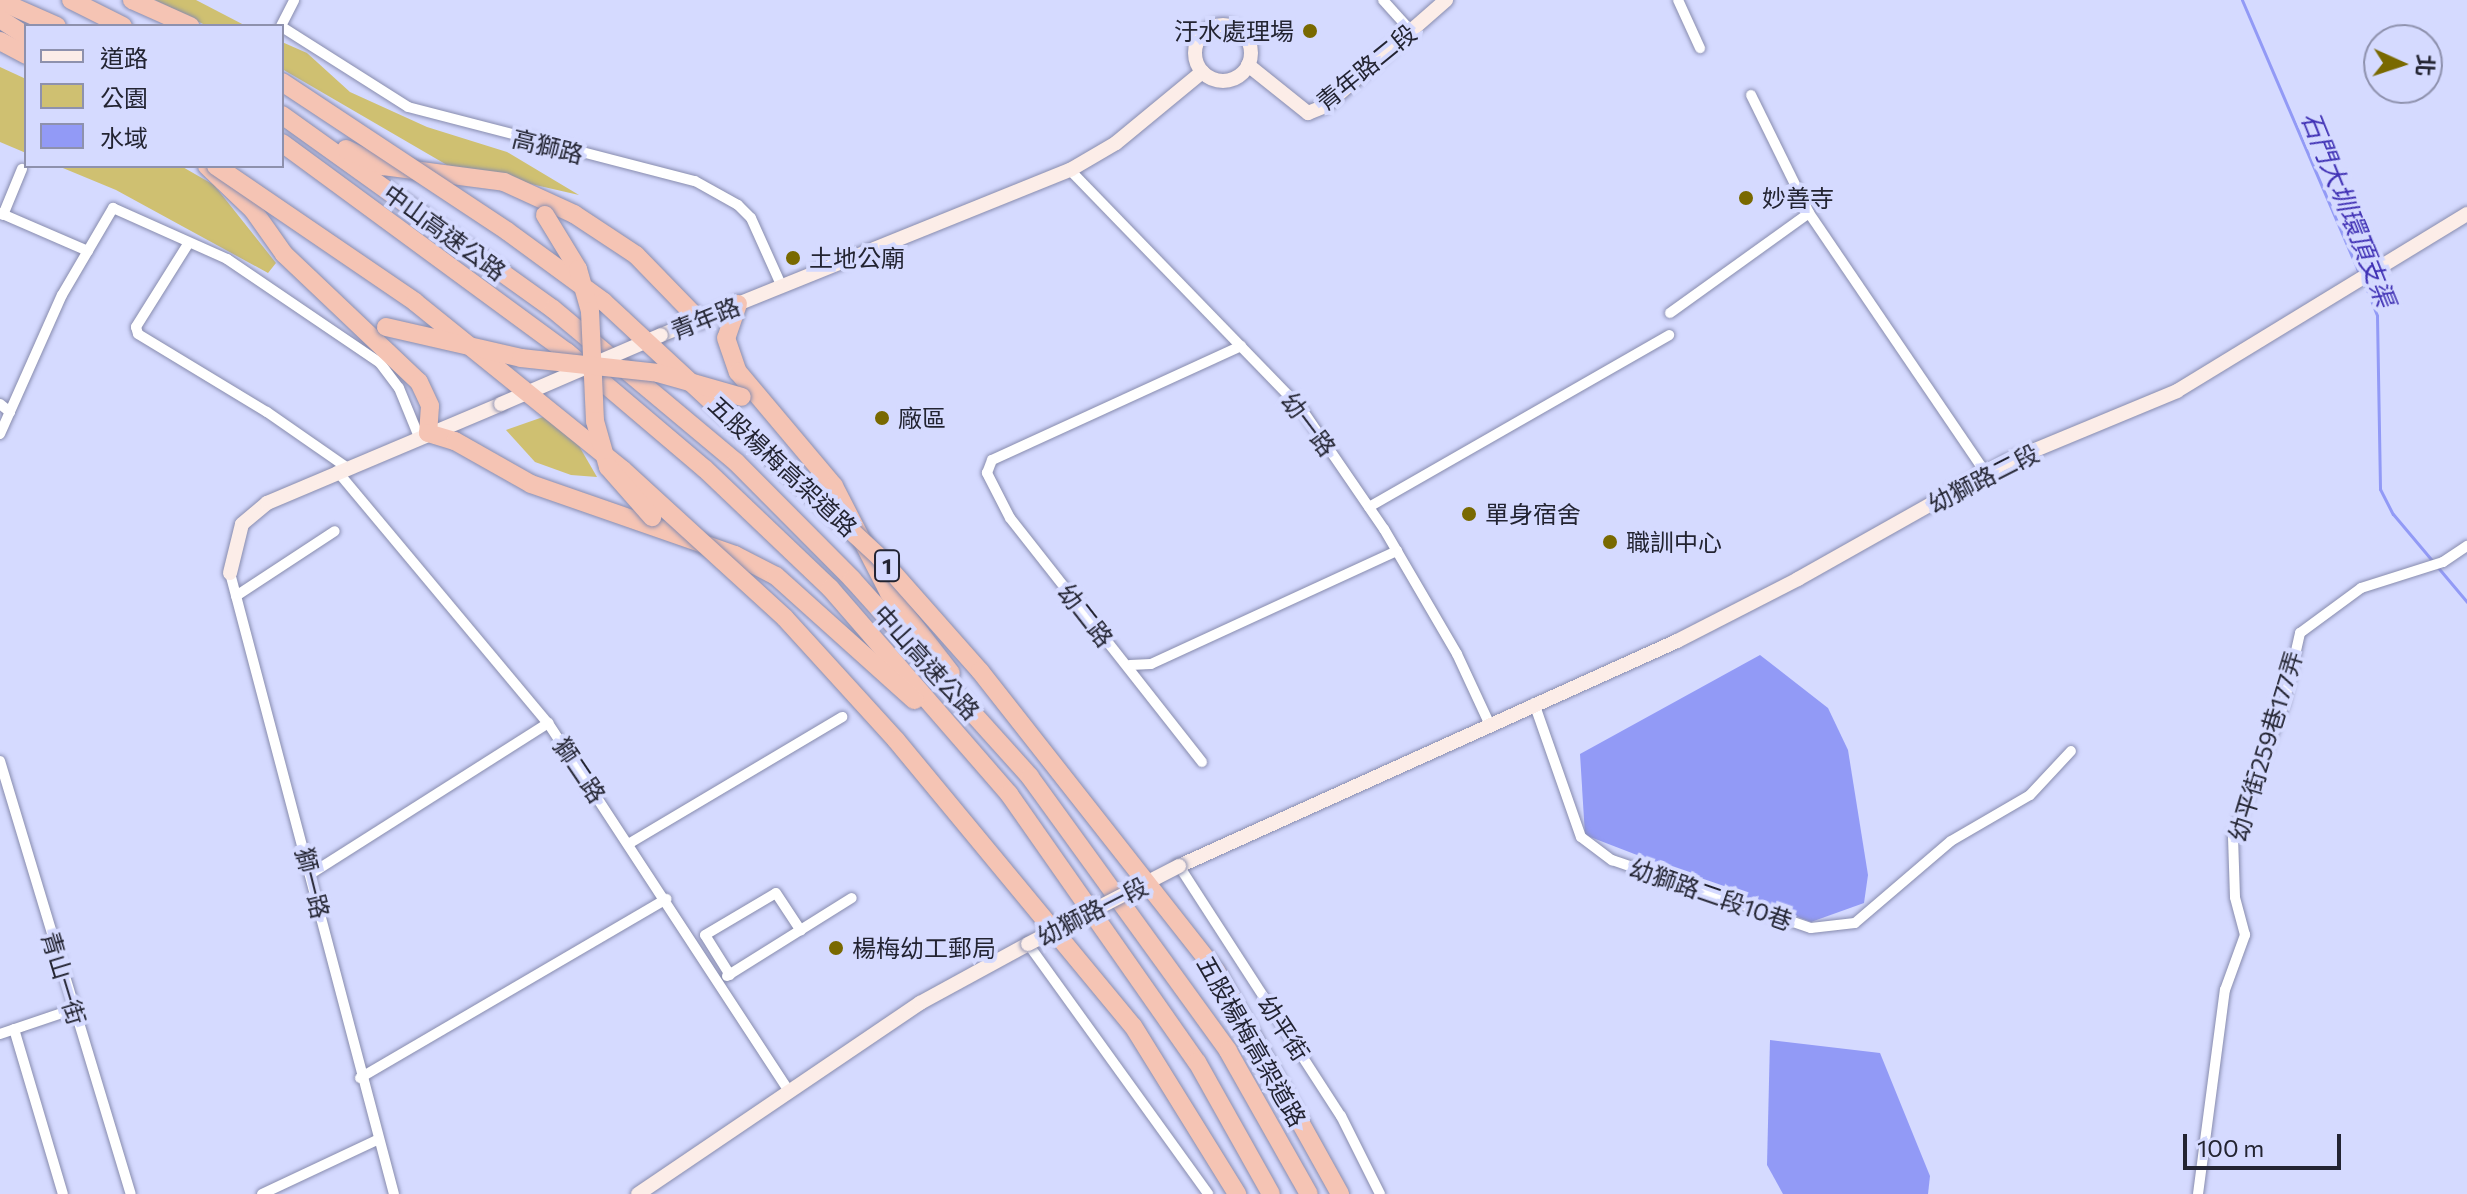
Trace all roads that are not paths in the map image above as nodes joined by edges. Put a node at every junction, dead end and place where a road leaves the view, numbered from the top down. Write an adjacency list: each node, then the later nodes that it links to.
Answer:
1 (71, 0): 10 (highway)
2 (132, 0): 11 (highway)
3 (294, 0): 12 (street, 高獅路)
4 (1383, 0): 14 (street)
5 (1446, 0): 14 (street, 青年路二段)
6 (1678, 0): 17 (street)
7 (0, 1): 9 (highway)
8 (0, 19): 15 (highway)
9 (52, 24)
10 (119, 24)
11 (186, 24)
12 (282, 24)
13 (284, 29): 36 (street, 高獅路)
14 (1411, 31): 19 (street, 青年路二段)
15 (24, 35)
16 (0, 41): 18 (highway)
17 (1700, 48)
18 (24, 54)
19 (1248, 65): 20 (street); 20 (street)
20 (1202, 72): 29 (street, 青年路)
21 (284, 83): 92 (highway, 五股楊梅高架道路 / 1, bridge)
22 (1751, 95): 31 (street)
23 (284, 114): 30 (highway)
24 (284, 114): 67 (highway, 中山高速公路 / 1)
25 (284, 144): 66 (highway, 中山高速公路 / 1)
26 (209, 168): 39 (highway)
27 (219, 168): 89 (highway, bridge)
28 (22, 169): 32 (street)
29 (1070, 170): 36 (street, 青年路); 42 (street, 幼一路)
30 (525, 192): 40 (highway); 43 (highway, bridge)
31 (1809, 213): 38 (street); 50 (street)
32 (2, 214): 35 (street)
33 (2464, 220): 50 (street, 幼獅路二段)
34 (188, 244): 35 (street); 48 (street); 49 (street, 獅二路)
35 (88, 251): 45 (street)
36 (782, 287): 37 (street, 青年路)
37 (738, 304): 40 (street, 青年路); 46 (highway)
38 (1670, 313)
39 (357, 318): 43 (highway, bridge); 48 (highway)
40 (699, 320): 43 (street, 青年路, bridge)
41 (1669, 335): 51 (street)
42 (1241, 346): 51 (street, 幼一路); 58 (street, 幼二路)
43 (595, 364): 46 (highway, bridge); 48 (street, 青年路, bridge); 53 (highway, bridge)
44 (0, 404): 45 (street)
45 (5, 412): 47 (street)
46 (786, 425): 67 (highway)
47 (0, 434)
48 (424, 435): 49 (street, 青年路); 53 (highway)
49 (342, 469): 56 (street, 青年路); 61 (street, 獅二路)
50 (1986, 473): 59 (street, 幼獅路二段)
51 (1369, 507): 55 (street, 幼一路)
52 (335, 531): 57 (street)
53 (678, 537): 66 (highway)
54 (2467, 546): 94 (street, 幼平街259巷177弄)
55 (1397, 551): 58 (street); 62 (street, 幼一路)
56 (230, 573): 57 (street, 獅一路)
57 (236, 596): 70 (street, 獅一路)
58 (1130, 665): 65 (street, 幼二路)
59 (1534, 703): 62 (street, 幼獅路二段); 63 (street, 幼獅路二段10巷)
60 (842, 717): 68 (street)
61 (548, 723): 68 (street, 獅二路); 70 (street)
62 (1489, 723): 69 (street, 幼獅路一段)
63 (2071, 751)
64 (0, 761): 77 (street, 青山一街)
65 (1202, 762)
66 (990, 772): 90 (highway, 中山高速公路 / 1)
67 (1030, 777): 91 (highway, 中山高速公路 / 1)
68 (630, 843): 72 (street, 獅二路)
69 (1179, 866): 74 (street, 幼獅路一段, bridge); 93 (street, 幼平街)
70 (312, 873): 80 (street, 獅一路)
71 (852, 898): 73 (street)
72 (666, 899): 76 (street, 獅二路); 80 (street)
73 (801, 931): 75 (street); 75 (street)
74 (1028, 944): 81 (street, 幼獅路一段); 88 (street)
75 (730, 975): 76 (street)
76 (718, 981): 81 (street, 獅二路)
77 (74, 1009): 78 (street); 84 (street, 青山一街)
78 (14, 1029): 79 (street); 83 (street)
79 (0, 1034)
80 (360, 1078): 82 (street, 獅一路)
81 (790, 1093): 87 (street, 幼獅路一段)
82 (377, 1140): 85 (street); 86 (street, 獅一路)
83 (63, 1194)
84 (131, 1194)
85 (262, 1194)
86 (394, 1194)
87 (638, 1194)
88 (1208, 1194)
89 (1237, 1194)
90 (1271, 1194)
91 (1309, 1194)
92 (1340, 1194)
93 (1380, 1194)
94 (2198, 1194)

